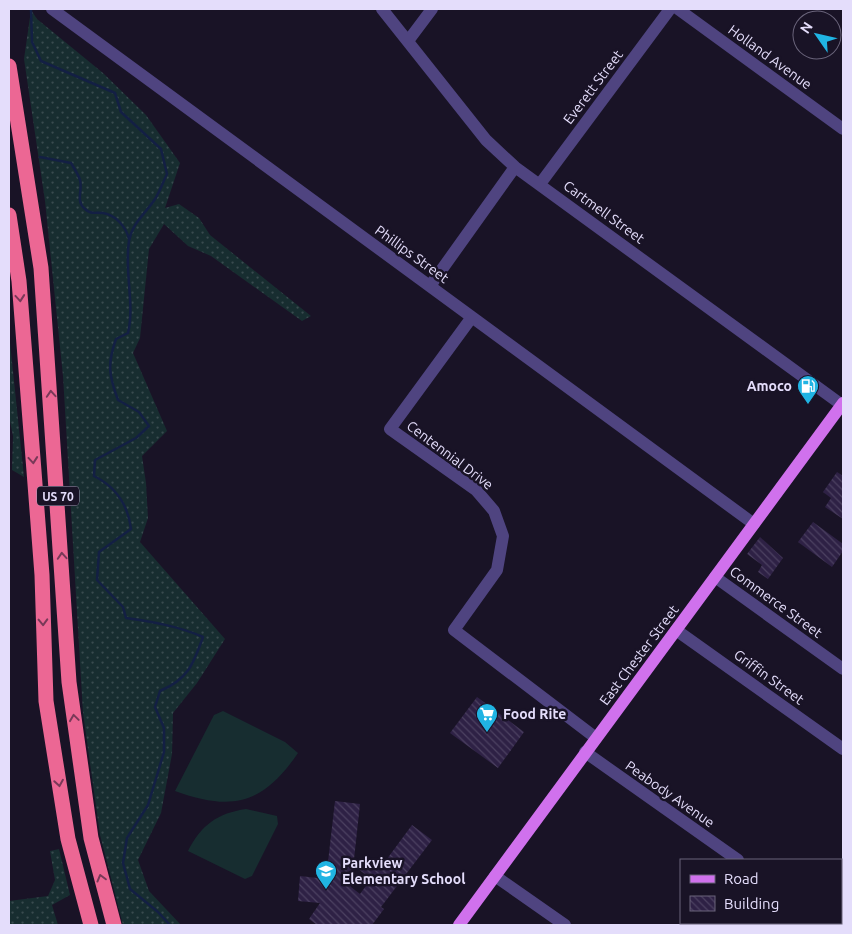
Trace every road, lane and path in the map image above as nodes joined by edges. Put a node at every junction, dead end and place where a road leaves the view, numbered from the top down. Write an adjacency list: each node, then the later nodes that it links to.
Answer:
1 (52, 9): 12 (street, Phillips Street)
2 (382, 9): 6 (street, Cartmell Street)
3 (432, 9): 6 (street)
4 (670, 9): 10 (street, Everett Street)
5 (678, 9): 8 (street, Holland Avenue)
6 (408, 41): 9 (street, Cartmell Street)
7 (9, 66): 25 (highway, US 70, one-way to 7)
8 (843, 129)
9 (515, 167): 10 (street, Cartmell Street); 12 (street)
10 (540, 184): 14 (street, Cartmell Street)
11 (9, 215): 24 (highway, US 70, one-way to 24)
12 (430, 286): 13 (street, Phillips Street)
13 (472, 317): 15 (street, Phillips Street); 19 (street, Centennial Drive)
14 (843, 404): 15 (main road, East Chester Street)
15 (754, 524): 16 (main road, East Chester Street)
16 (715, 577): 17 (main road, East Chester Street); 18 (street, Commerce Street)
17 (676, 630): 19 (main road, East Chester Street); 20 (street, Griffin Street)
18 (843, 669)
19 (596, 738): 21 (main road, East Chester Street)
20 (843, 749)
21 (585, 752): 22 (street, Peabody Avenue); 23 (main road, East Chester Street)
22 (737, 859)
23 (495, 876): 26 (main road, East Chester Street); 27 (street)
24 (91, 925)
25 (114, 925)
26 (458, 925)
27 (565, 925)

